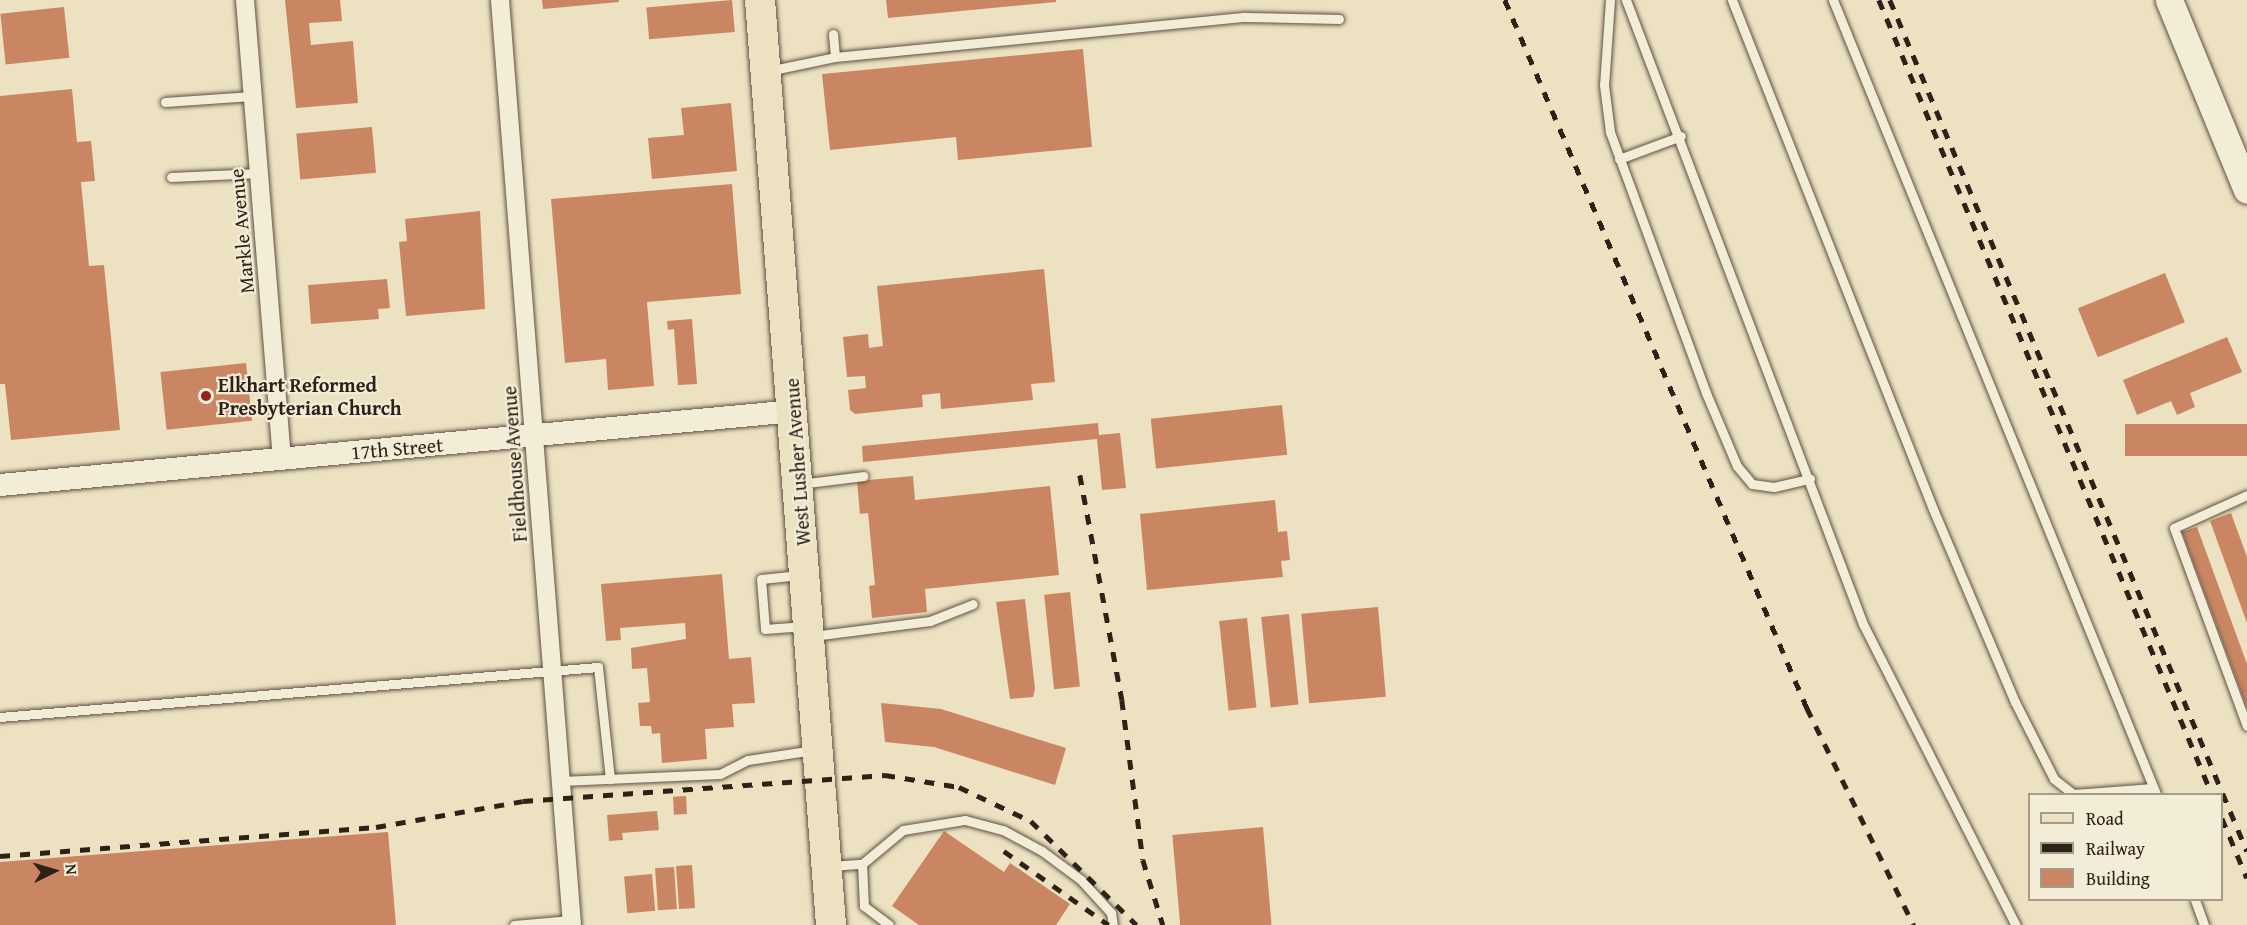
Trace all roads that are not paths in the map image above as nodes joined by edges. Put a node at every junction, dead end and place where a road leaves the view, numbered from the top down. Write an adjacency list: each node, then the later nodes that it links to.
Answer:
1 (245, 0): 13 (street, Markle Avenue)
2 (500, 0): 21 (street, Fieldhouse Avenue)
3 (760, 0): 12 (main road, West Lusher Avenue)
4 (1610, 0): 16 (lane)
5 (1626, 0): 15 (lane)
6 (1732, 0): 38 (lane)
7 (1833, 0): 37 (lane)
8 (2174, 0): 19 (main road)
9 (1339, 18): 11 (lane)
10 (833, 34): 11 (lane)
11 (835, 57): 12 (lane)
12 (766, 71): 20 (main road, West Lusher Avenue)
13 (252, 96): 14 (lane); 17 (street, Markle Avenue)
14 (165, 102)
15 (1681, 136): 16 (lane); 24 (lane)
16 (1619, 159): 24 (lane)
17 (259, 172): 18 (lane); 22 (street, Markle Avenue)
18 (171, 177)
19 (2247, 190)
20 (794, 411): 21 (street, 17th Street); 25 (main road, West Lusher Avenue)
21 (535, 435): 22 (street, 17th Street); 31 (street, Fieldhouse Avenue)
22 (282, 459): 26 (street, 17th Street)
23 (863, 476): 25 (lane)
24 (1809, 479): 48 (lane)
25 (799, 484): 28 (main road, West Lusher Avenue)
26 (0, 485)
27 (2247, 495): 33 (lane)
28 (806, 574): 30 (main road, West Lusher Avenue); 30 (lane)
29 (973, 604): 30 (lane)
30 (810, 631): 34 (main road, West Lusher Avenue)
31 (553, 669): 32 (lane); 35 (lane); 36 (street, Fieldhouse Avenue)
32 (0, 717)
33 (2247, 726)
34 (819, 750): 35 (lane); 41 (main road, West Lusher Avenue)
35 (610, 779): 36 (lane)
36 (561, 781): 43 (street, Fieldhouse Avenue)
37 (2154, 791): 39 (lane)
38 (2072, 793)
39 (2100, 793)
40 (861, 864): 41 (lane); 46 (lane); 47 (lane)
41 (825, 867): 45 (main road, West Lusher Avenue)
42 (2195, 901): 49 (lane)
43 (572, 923): 44 (lane)
44 (514, 925)
45 (831, 925)
46 (889, 925)
47 (1113, 925)
48 (2016, 925)
49 (2204, 925)

